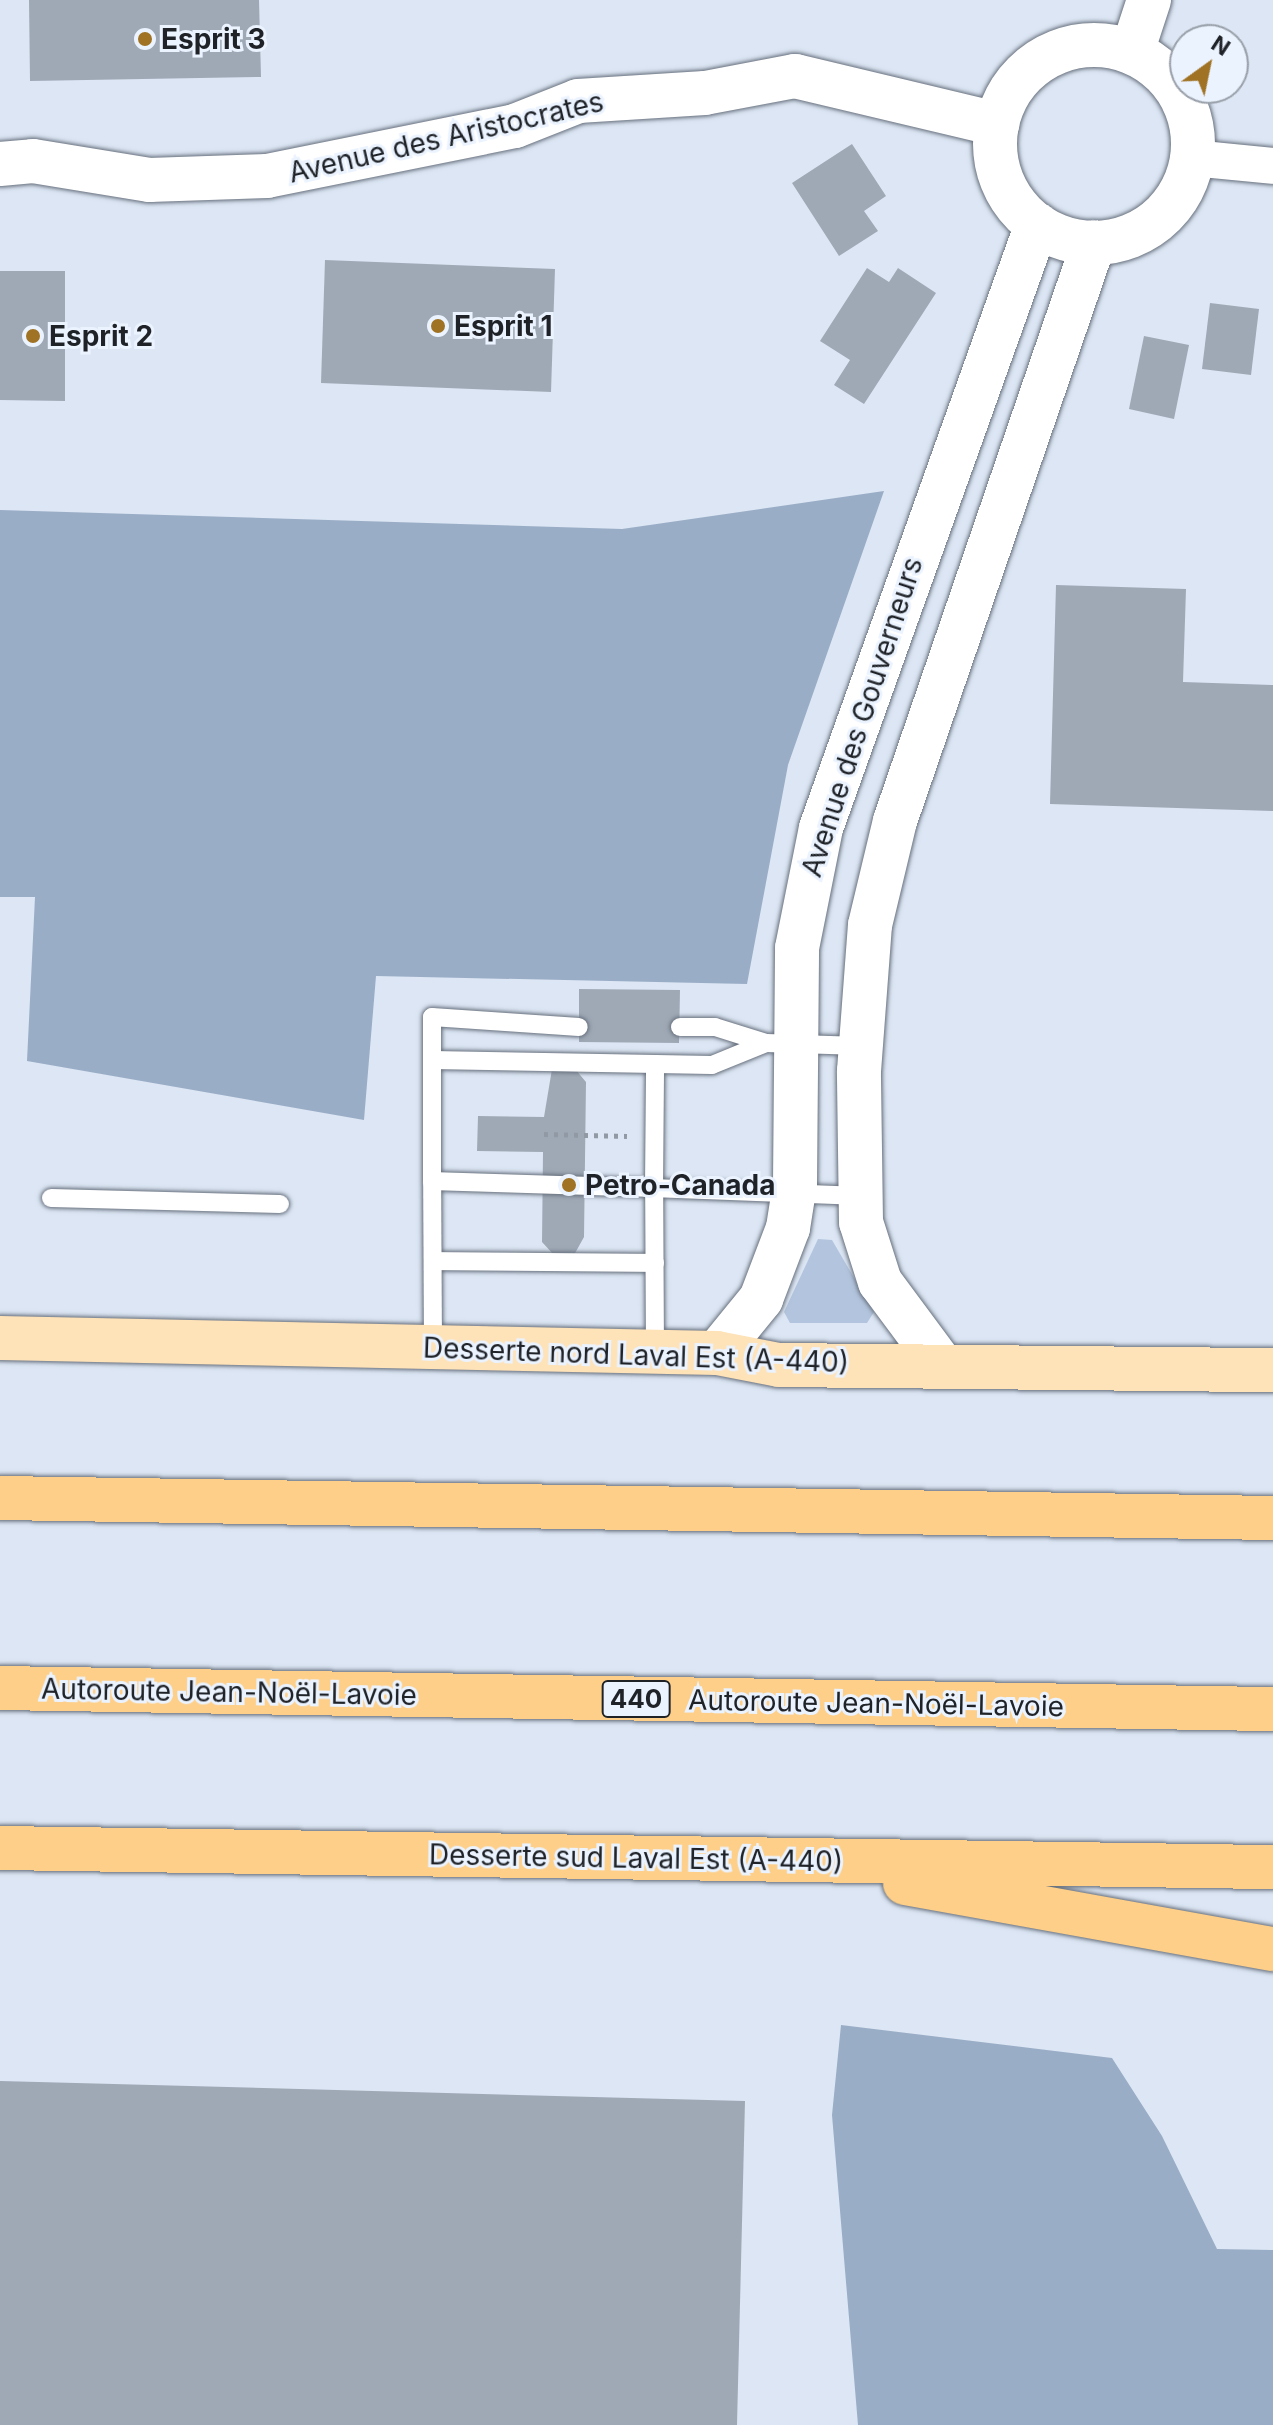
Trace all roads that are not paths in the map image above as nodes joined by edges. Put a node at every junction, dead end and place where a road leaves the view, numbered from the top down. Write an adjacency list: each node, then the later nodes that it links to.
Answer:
1 (1149, 0): 2 (street)
2 (1132, 52): 3 (street); 5 (street)
3 (997, 124): 4 (street, Avenue des Aristocrates); 7 (street)
4 (11, 155)
5 (1192, 158): 6 (street); 8 (street)
6 (1273, 166)
7 (1037, 224): 8 (street); 11 (street, Avenue des Gouverneurs)
8 (1094, 242): 12 (street)
9 (579, 1027): 13 (lane)
10 (680, 1027): 11 (lane)
11 (780, 1043): 12 (lane); 14 (lane); 17 (street, Avenue des Gouverneurs)
12 (861, 1046): 18 (street)
13 (432, 1060): 14 (lane); 15 (lane)
14 (655, 1064): 16 (lane)
15 (432, 1181): 16 (lane); 21 (lane)
16 (654, 1188): 17 (lane); 22 (lane)
17 (794, 1192): 18 (lane); 26 (street, Avenue des Gouverneurs)
18 (859, 1196): 27 (street)
19 (51, 1198): 20 (lane)
20 (280, 1204)
21 (433, 1261): 22 (lane); 24 (lane)
22 (655, 1263): 25 (lane)
23 (0, 1338): 24 (main road, Desserte nord Laval Est (A-440))
24 (433, 1347): 25 (main road, Desserte nord Laval Est (A-440))
25 (655, 1352): 26 (main road, Desserte nord Laval Est (A-440))
26 (717, 1353): 27 (main road, Desserte nord Laval Est (A-440))
27 (941, 1364): 28 (main road, Desserte nord Laval Est (A-440))
28 (1273, 1370)
29 (0, 1498): 30 (highway)
30 (1273, 1518)
31 (0, 1688): 32 (highway, Autoroute Jean-Noël-Lavoie / 440)
32 (1273, 1709)
33 (0, 1848): 34 (highway, Desserte sud Laval Est (A-440))
34 (781, 1860): 35 (highway, Desserte sud Laval Est (A-440)); 36 (highway)
35 (1273, 1867)
36 (1273, 1949)

